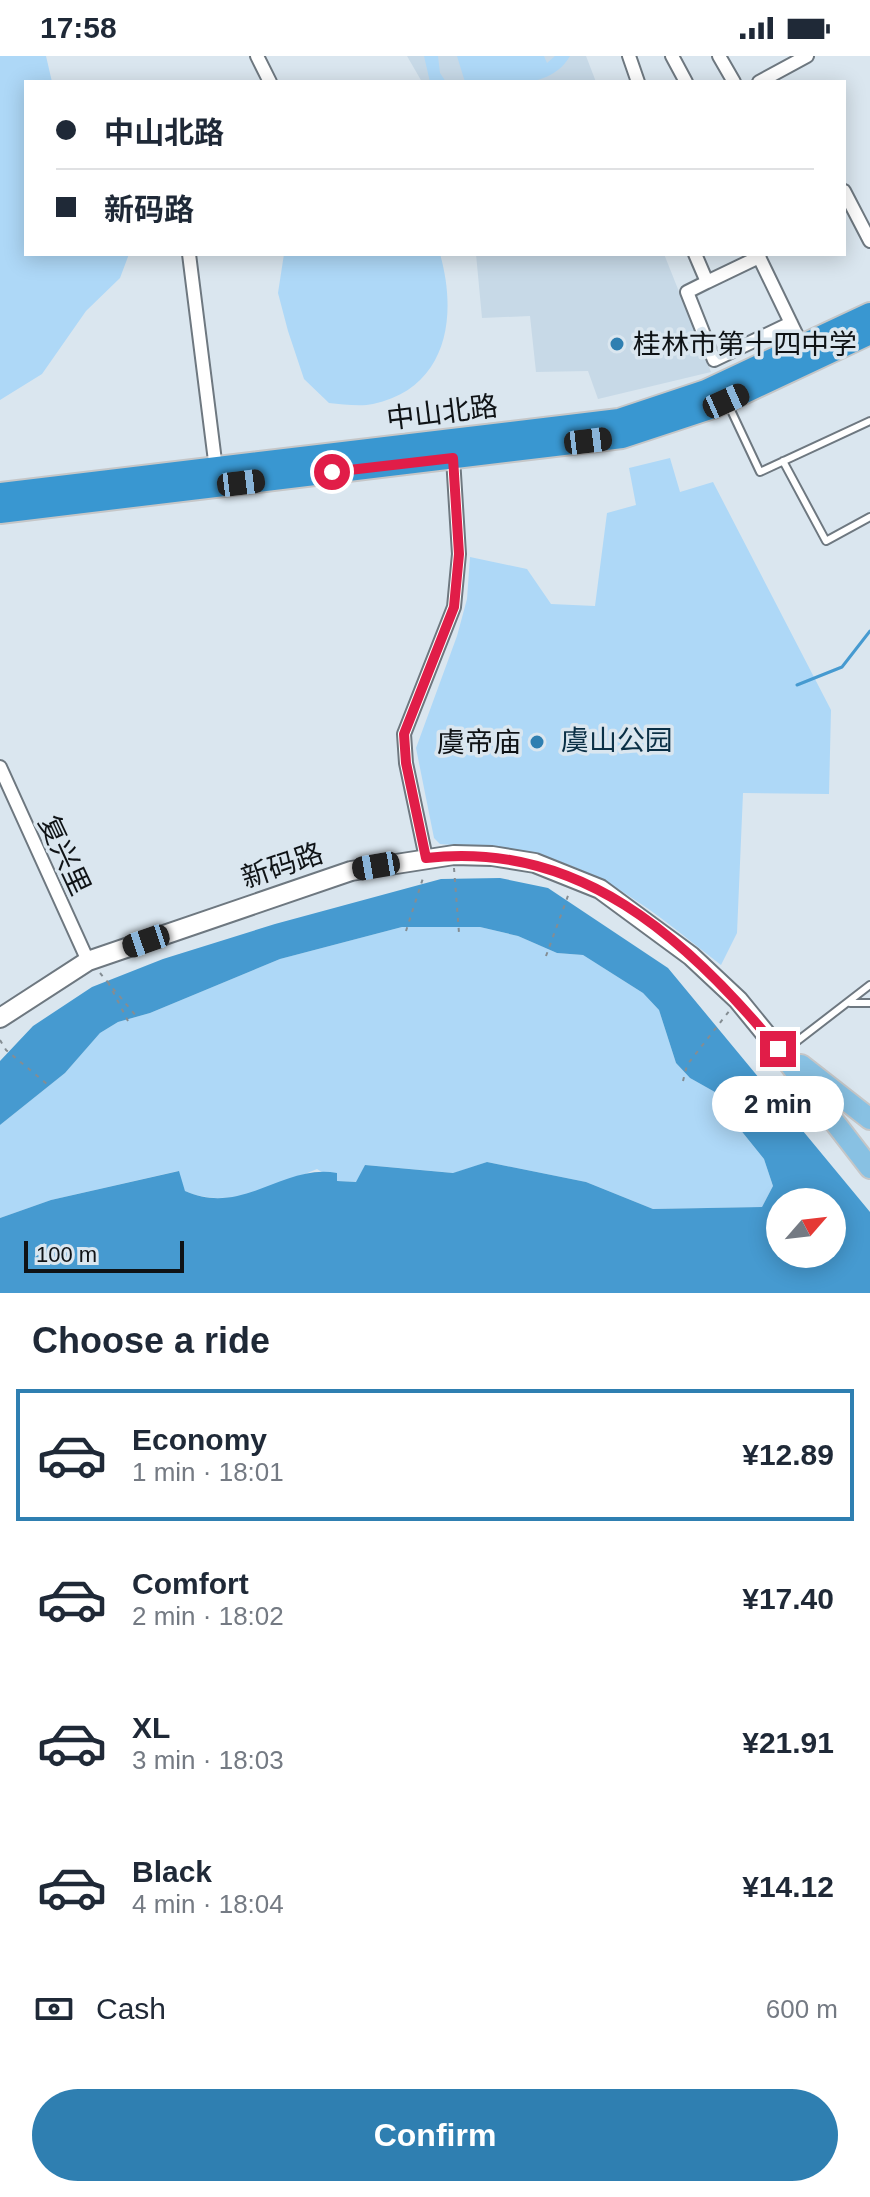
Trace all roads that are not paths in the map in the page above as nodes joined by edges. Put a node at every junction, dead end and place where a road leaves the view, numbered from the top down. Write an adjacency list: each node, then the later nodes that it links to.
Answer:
1 (257, 56): 7 (street)
2 (629, 56): 8 (street)
3 (672, 56): 9 (street)
4 (719, 56): 10 (street)
5 (807, 56): 6 (street)
6 (784, 76)
7 (269, 80)
8 (637, 80)
9 (685, 80)
10 (733, 80)
11 (846, 197): 12 (street)
12 (870, 241)
13 (189, 256): 27 (street)
14 (696, 256): 18 (street)
15 (731, 256): 17 (street)
16 (760, 256): 17 (street); 20 (street)
17 (735, 268): 18 (street)
18 (707, 282): 20 (street)
19 (870, 314): 22 (highway, 中山北路)
20 (791, 323): 22 (street)
21 (870, 333): 23 (highway, 中山北路)
22 (802, 346): 27 (highway, 中山北路)
23 (726, 401): 25 (highway, 中山北路); 26 (lane)
24 (870, 421): 26 (lane)
25 (453, 458): 29 (highway, 中山北路); 32 (street)
26 (783, 461): 30 (lane)
27 (216, 469): 28 (highway, 中山北路)
28 (0, 494)
29 (0, 512)
30 (870, 517)
31 (0, 767): 33 (street, 复兴里)
32 (426, 858): 33 (street, 新码路); 38 (street, 新码路)
33 (88, 961): 37 (street, 新码路)
34 (870, 985): 35 (lane)
35 (849, 1003): 36 (lane); 38 (lane)
36 (870, 1003)
37 (0, 1018)
38 (781, 1050): 39 (main road); 40 (main road)
39 (870, 1119)
40 (868, 1161)

